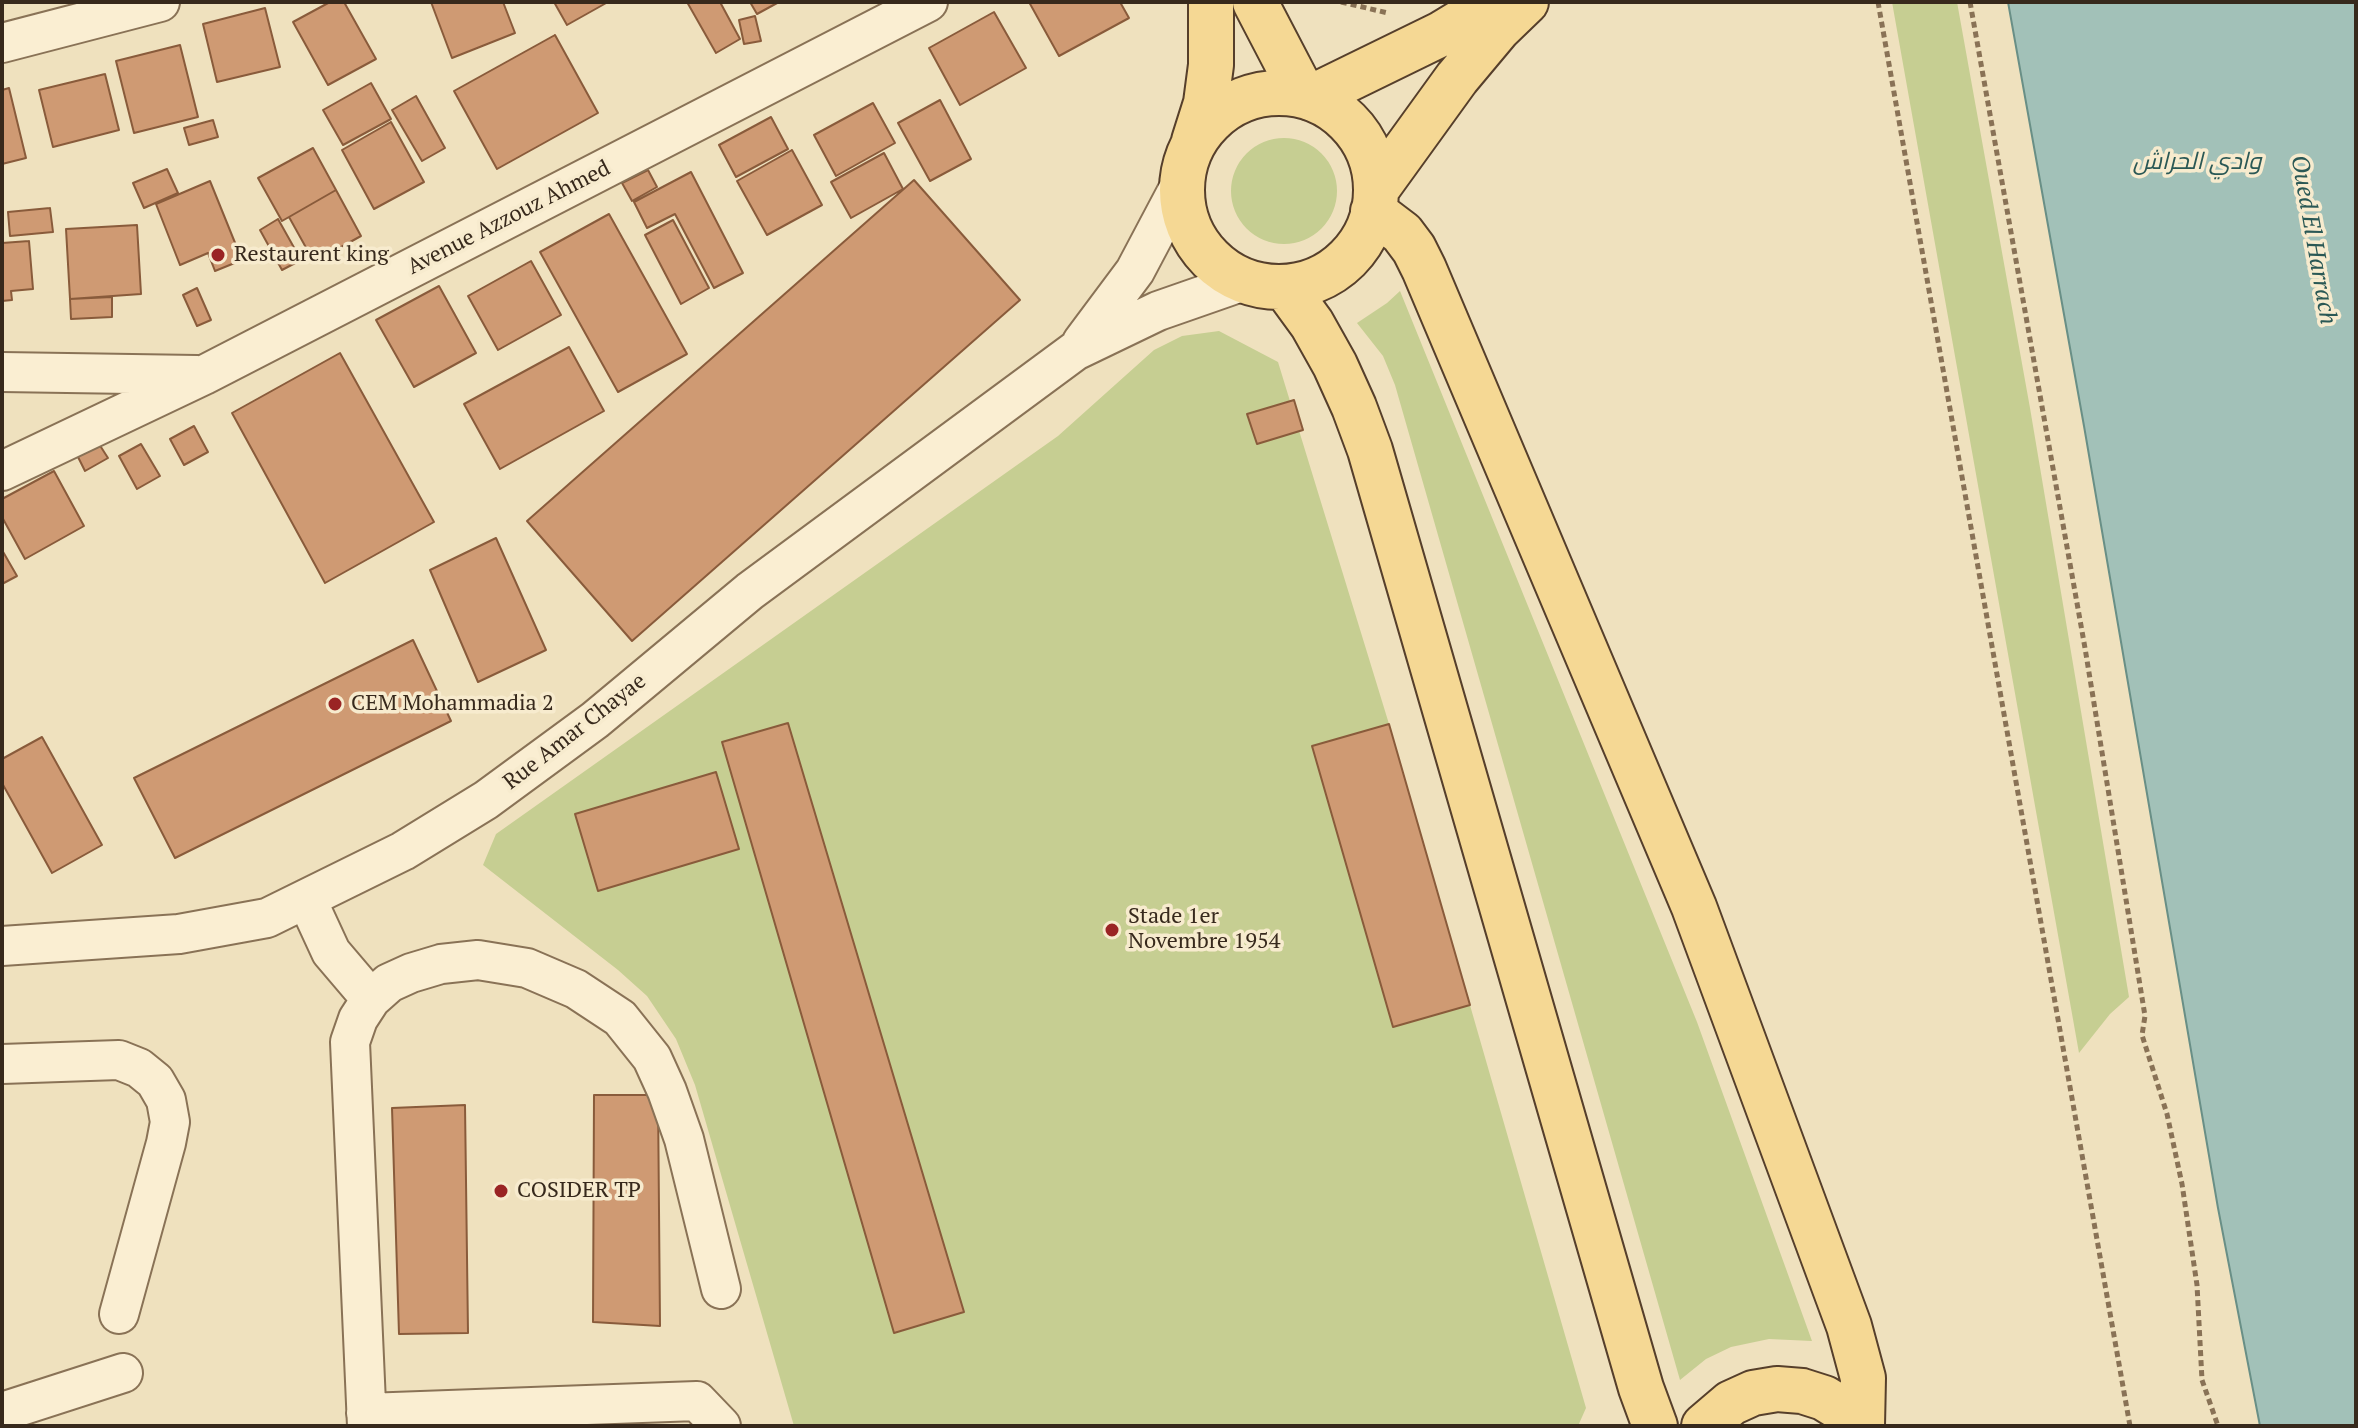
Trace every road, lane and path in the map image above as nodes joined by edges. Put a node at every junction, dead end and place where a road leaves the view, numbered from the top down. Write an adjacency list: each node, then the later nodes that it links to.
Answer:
1 (160, 2): 11 (street)
2 (928, 2): 19 (street, Avenue Azzouz Ahmed)
3 (1211, 2): 13 (main road)
4 (1255, 2): 12 (main road)
5 (1341, 2): 10 (path)
6 (1494, 2): 12 (main road)
7 (1526, 2): 15 (main road)
8 (1878, 2): 34 (path)
9 (1970, 2): 35 (path)
10 (1391, 13)
11 (2, 43)
12 (1307, 97): 13 (main road); 15 (main road)
13 (1194, 143): 14 (main road)
14 (1181, 184): 16 (main road); 17 (street, Rue Amar Chayae)
15 (1375, 200): 16 (main road); 33 (main road)
16 (1265, 284): 17 (street, Rue Amar Chayae); 31 (main road)
17 (1075, 351): 21 (street, Rue Amar Chayae)
18 (2, 372): 19 (street)
19 (204, 375): 20 (street, Avenue Azzouz Ahmed)
20 (2, 471)
21 (307, 900): 22 (street, Rue Amar Chayae); 23 (street)
22 (2, 946)
23 (371, 999): 25 (street); 29 (street)
24 (2, 1064): 26 (street)
25 (721, 1289)
26 (119, 1314)
27 (123, 1373): 28 (street)
28 (2, 1412)
29 (366, 1419): 30 (street)
30 (721, 1426)
31 (1655, 1426)
32 (1704, 1426): 33 (main road)
33 (1861, 1426)
34 (2130, 1426)
35 (2218, 1426)

